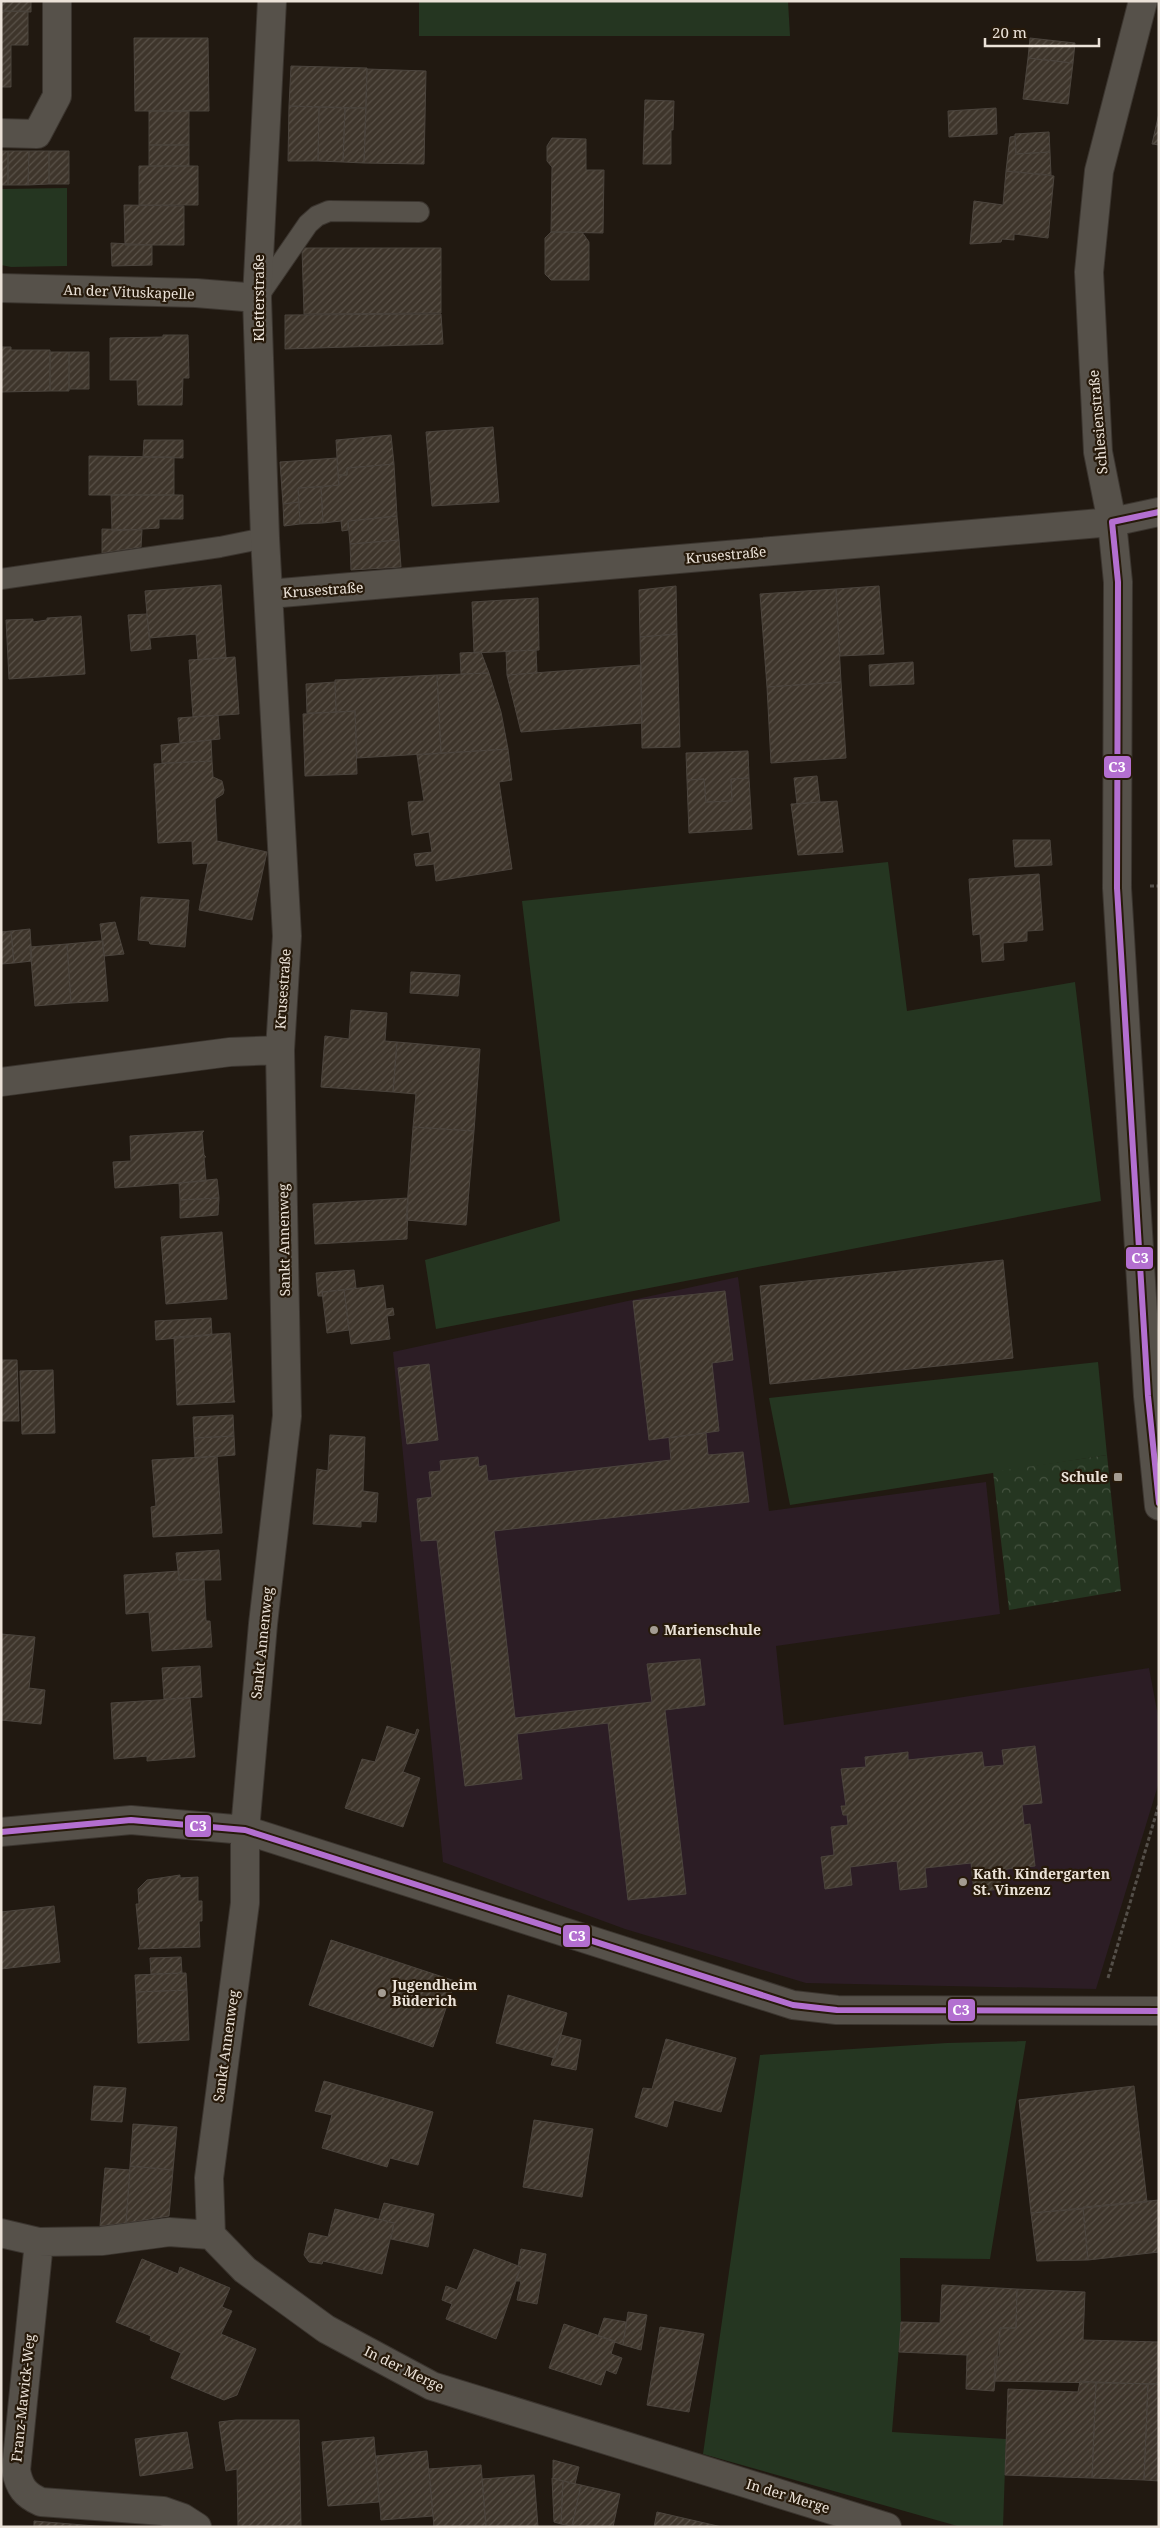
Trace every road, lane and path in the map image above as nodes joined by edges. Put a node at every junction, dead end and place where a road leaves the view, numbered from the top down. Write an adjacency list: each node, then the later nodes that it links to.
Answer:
1 (57, 1): 4 (street)
2 (272, 1): 7 (street, Kletterstraße)
3 (1143, 1): 9 (street, Schlesienstraße)
4 (1, 133)
5 (419, 212): 7 (lane)
6 (1, 288): 7 (street, An der Vituskapelle)
7 (257, 298): 10 (street, Kletterstraße)
8 (1159, 512): 9 (street, Krusestraße)
9 (1112, 522): 12 (street, Krusestraße); 15 (street, Schlesienstraße)
10 (265, 538): 11 (lane); 12 (street, Kletterstraße)
11 (1, 579)
12 (268, 594): 13 (street, Krusestraße)
13 (280, 1050): 14 (street, Krusestraße); 18 (street, Sankt Annenweg)
14 (1, 1082)
15 (1151, 1336): 16 (street, Schlesienstraße)
16 (1159, 1506)
17 (1159, 1804): 20 (path)
18 (244, 1830): 19 (street); 20 (street); 23 (street, Sankt Annenweg)
19 (1, 1832)
20 (1099, 2010): 21 (street)
21 (1159, 2011)
22 (1, 2233): 24 (street)
23 (211, 2235): 24 (street); 26 (street, In der Merge)
24 (39, 2242): 25 (street, Franz-Mawick-Weg)
25 (197, 2527)
26 (887, 2527)

